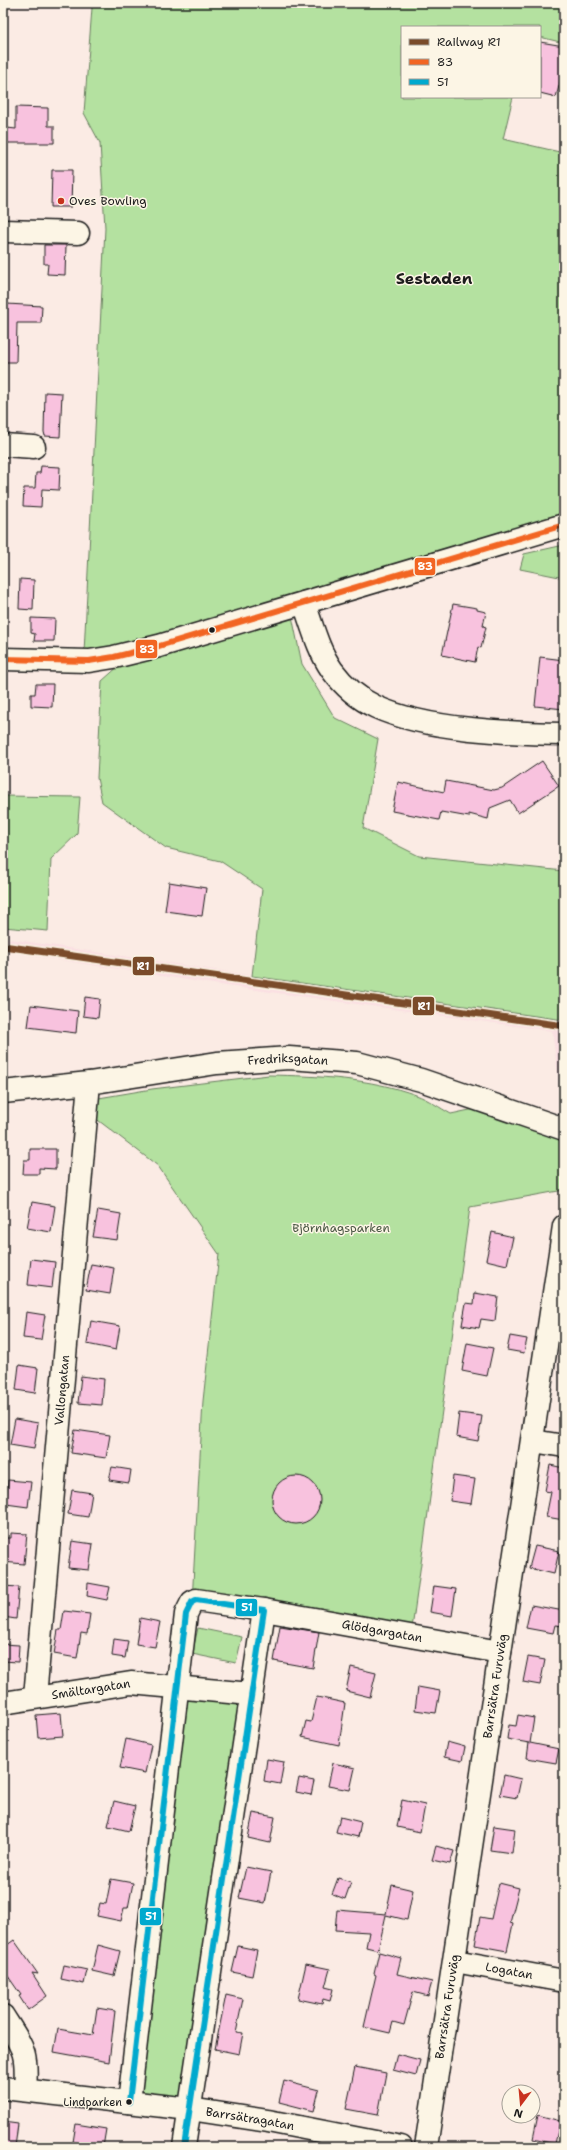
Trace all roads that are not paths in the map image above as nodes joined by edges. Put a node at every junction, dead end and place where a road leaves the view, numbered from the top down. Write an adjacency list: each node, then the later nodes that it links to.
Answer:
1 (3, 231): 2 (street)
2 (78, 232)
3 (3, 445): 4 (street)
4 (34, 446)
5 (564, 525): 6 (street)
6 (304, 603): 7 (street); 8 (street)
7 (3, 659)
8 (564, 734)
9 (89, 1083): 10 (street, Fredriksgatan); 11 (street, Fredriksgatan); 19 (street, Vallongatan)
10 (3, 1092)
11 (564, 1129)
12 (564, 1226): 13 (street, Barrsätra Furuväg)
13 (533, 1441): 14 (street); 16 (street, Barrsätra Furuväg)
14 (564, 1446)
15 (264, 1610): 16 (street, Glödgargatan); 17 (street); 18 (street)
16 (500, 1652): 21 (street, Barrsätra Furuväg)
17 (179, 1687): 18 (street); 19 (street, Smältargatan); 26 (street)
18 (251, 1694): 27 (street)
19 (35, 1697): 20 (street, Smältargatan)
20 (3, 1703)
21 (455, 1961): 22 (street, Logatan); 30 (street, Barrsätra Furuväg)
22 (564, 1981)
23 (3, 2016): 25 (street)
24 (3, 2088): 25 (street, Barrsätragatan)
25 (25, 2090): 26 (street, Barrsätragatan)
26 (129, 2102): 27 (street, Barrsätragatan)
27 (190, 2109): 28 (street); 29 (street, Barrsätragatan)
28 (184, 2147)
29 (401, 2147)
30 (426, 2147)

